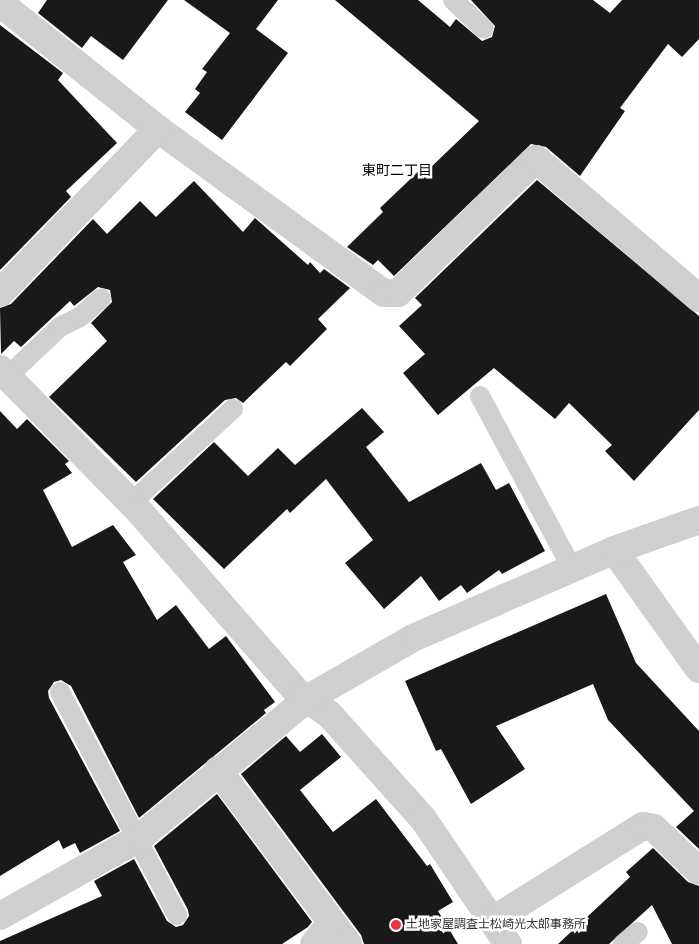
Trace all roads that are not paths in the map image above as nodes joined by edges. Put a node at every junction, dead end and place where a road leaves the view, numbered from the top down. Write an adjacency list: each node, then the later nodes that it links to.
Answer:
1 (452, 0): 3 (lane)
2 (0, 3): 4 (street)
3 (484, 29)
4 (158, 128): 5 (street); 7 (street)
5 (0, 293)
6 (101, 298): 8 (lane)
7 (699, 298)
8 (4, 372): 11 (street)
9 (480, 396): 14 (lane)
10 (233, 410): 11 (lane)
11 (131, 503): 17 (street)
12 (699, 520): 13 (street)
13 (614, 550): 14 (street); 15 (street)
14 (572, 568): 17 (street)
15 (699, 669)
16 (60, 692): 19 (lane)
17 (307, 699): 18 (street); 23 (street)
18 (218, 770): 19 (street); 24 (street)
19 (139, 838): 21 (lane); 22 (street)
20 (699, 871): 23 (street)
21 (177, 915)
22 (0, 916)
23 (494, 920): 27 (street)
24 (332, 922): 25 (street); 26 (street)
25 (314, 944)
26 (348, 944)
27 (508, 944)

